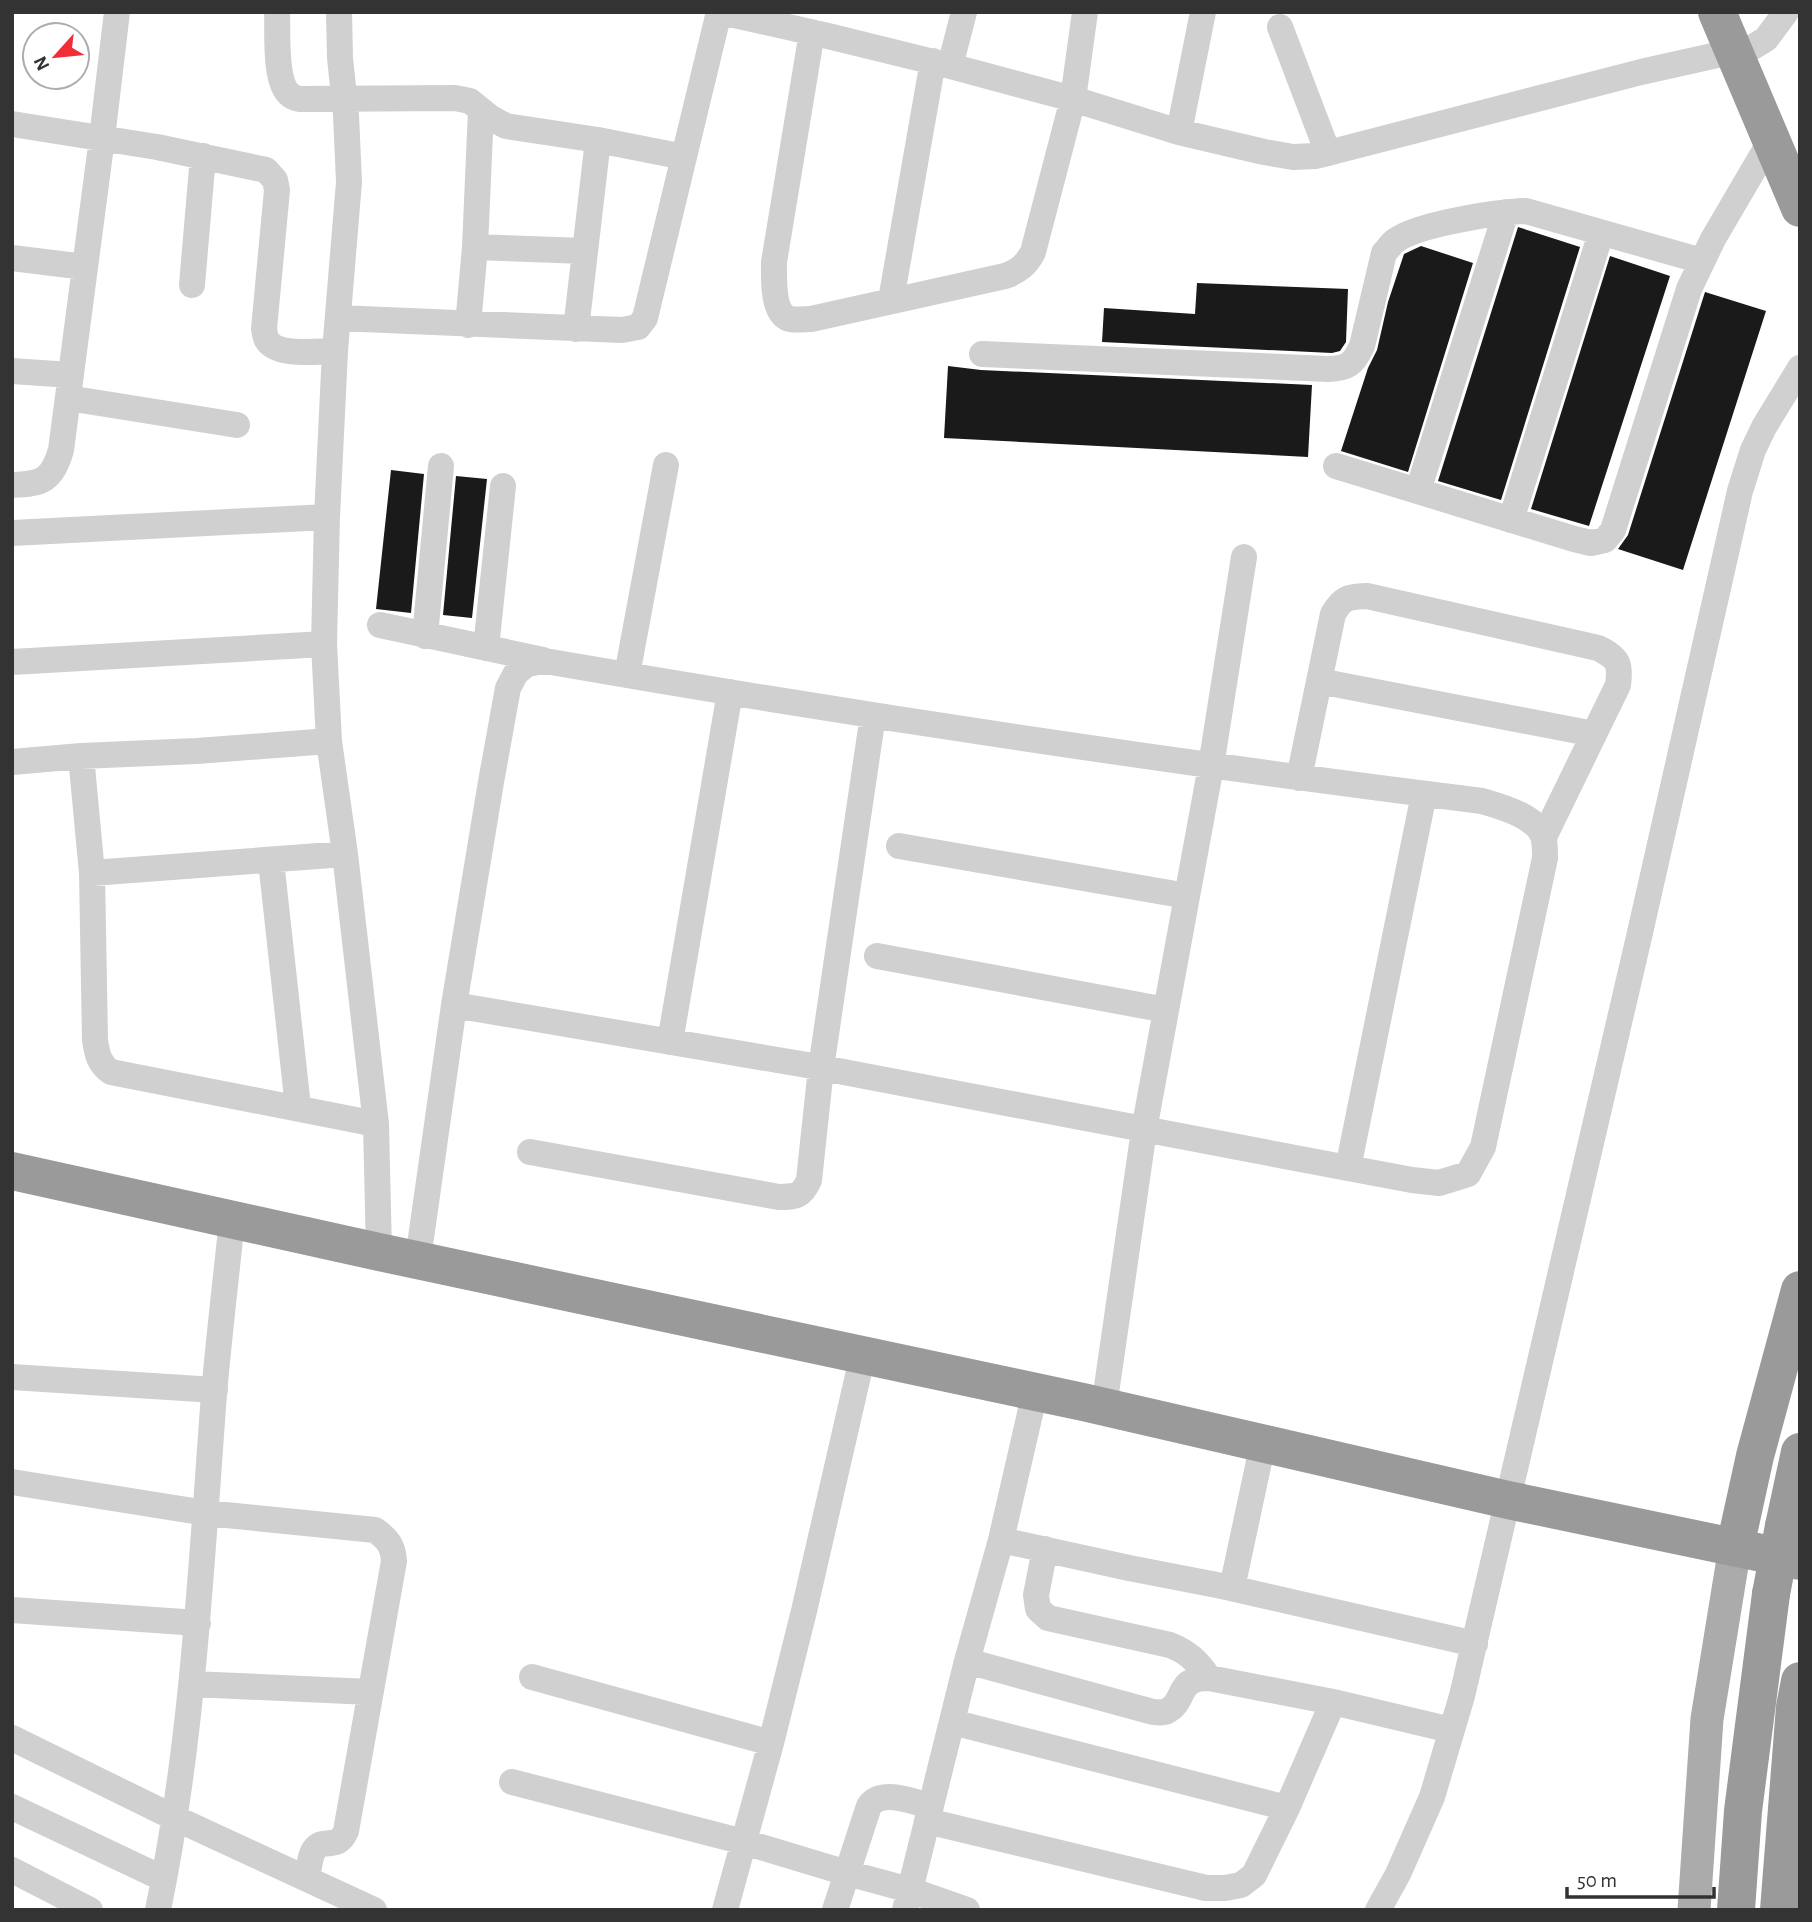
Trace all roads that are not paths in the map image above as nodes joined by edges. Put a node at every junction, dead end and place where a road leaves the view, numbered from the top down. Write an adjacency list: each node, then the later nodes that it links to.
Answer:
1 (117, 12): 19 (street)
2 (277, 12): 14 (street)
3 (339, 12): 14 (street)
4 (720, 12): 11 (street); 24 (street)
5 (964, 12): 13 (street)
6 (1085, 12): 15 (street)
7 (1203, 12): 18 (street)
8 (1717, 12): 12 (highway)
9 (1786, 12): 12 (street)
10 (1280, 27): 22 (street)
11 (812, 32): 13 (street); 34 (street)
12 (1734, 52): 21 (highway); 22 (street)
13 (942, 64): 15 (street); 34 (street)
14 (343, 99): 16 (street); 35 (street)
15 (1073, 99): 18 (street); 34 (street)
16 (481, 110): 20 (street); 28 (street)
17 (12, 124): 19 (street)
18 (1179, 132): 22 (street)
19 (102, 138): 23 (street); 32 (street)
20 (598, 140): 24 (street); 29 (street)
21 (1771, 140): 25 (highway); 31 (street)
22 (1328, 153)
23 (203, 156): 33 (street); 38 (street)
24 (684, 157): 37 (street)
25 (1797, 190)
26 (1506, 212): 27 (street); 39 (street); 49 (street)
27 (1601, 233): 31 (street); 51 (street)
28 (475, 247): 29 (street); 36 (street)
29 (584, 251): 37 (street)
30 (12, 258): 32 (street)
31 (1702, 261): 51 (street)
32 (85, 267): 42 (street)
33 (192, 285)
34 (891, 300)
35 (338, 318): 36 (street); 38 (street)
36 (468, 325): 37 (street)
37 (576, 329)
38 (335, 351): 50 (street)
39 (982, 354)
40 (1800, 368): 100 (street)
41 (12, 371): 42 (street)
42 (70, 386): 43 (street); 47 (street)
43 (237, 425)
44 (666, 465): 60 (street)
45 (440, 466): 55 (street)
46 (1336, 466): 49 (street)
47 (12, 485)
48 (503, 486): 57 (street)
49 (1418, 491): 51 (street)
50 (327, 517): 52 (street); 56 (street)
51 (1511, 520)
52 (12, 533)
53 (1244, 557): 68 (street)
54 (380, 625): 55 (street)
55 (425, 636): 57 (street)
56 (324, 644): 59 (street); 65 (street)
57 (486, 648): 58 (street)
58 (545, 661): 60 (street); 78 (street)
59 (12, 662)
60 (627, 675): 62 (street)
61 (1319, 681): 64 (street); 64 (street); 69 (street)
62 (730, 692): 63 (street); 80 (street)
63 (873, 715): 68 (street); 81 (street)
64 (1594, 734): 71 (street)
65 (329, 741): 66 (street); 73 (street)
66 (81, 756): 67 (street); 75 (street)
67 (12, 762)
68 (1211, 766): 69 (street); 76 (street)
69 (1299, 778): 70 (street)
70 (1424, 794): 71 (street); 86 (street)
71 (1544, 837): 86 (street)
72 (899, 846): 76 (street)
73 (345, 854): 74 (street); 83 (street)
74 (271, 861): 75 (street); 82 (street)
75 (92, 873): 82 (street)
76 (1187, 896): 79 (street)
77 (877, 956): 79 (street)
78 (454, 1005): 80 (street); 90 (street)
79 (1166, 1010): 84 (street)
80 (670, 1042): 81 (street)
81 (821, 1068): 84 (street); 85 (street)
82 (298, 1107): 83 (street)
83 (376, 1124): 89 (street)
84 (1144, 1130): 86 (street); 96 (street)
85 (530, 1152)
86 (1348, 1168)
87 (12, 1171): 88 (highway)
88 (232, 1220): 89 (highway); 94 (street)
89 (379, 1252): 90 (highway)
90 (418, 1259): 92 (highway)
91 (1800, 1290): 103 (highway)
92 (863, 1354): 95 (highway); 120 (street)
93 (12, 1377): 94 (street)
94 (215, 1390): 101 (street)
95 (1035, 1392): 96 (highway); 102 (street)
96 (1104, 1407): 97 (highway)
97 (1263, 1443): 100 (highway); 106 (street)
98 (1800, 1451): 141 (highway, bridge)
99 (12, 1482): 101 (street)
100 (1508, 1500): 103 (highway); 109 (street)
101 (206, 1513): 108 (street); 115 (street)
102 (1001, 1540): 104 (street); 110 (street)
103 (1735, 1547): 105 (highway); 140 (main road)
104 (1045, 1549): 106 (street); 112 (street)
105 (1800, 1561)
106 (1232, 1588): 109 (street)
107 (12, 1610): 108 (street)
108 (198, 1623): 114 (street)
109 (1475, 1644): 118 (street)
110 (967, 1661): 112 (street); 117 (street)
111 (532, 1677): 120 (street)
112 (1209, 1678): 116 (street)
113 (1800, 1681): 142 (highway)
114 (192, 1684): 115 (street); 125 (street)
115 (370, 1692): 130 (street)
116 (1333, 1702): 118 (street); 123 (street)
117 (953, 1722): 123 (street); 124 (street)
118 (1451, 1730): 139 (street)
119 (12, 1738): 125 (street)
120 (771, 1743): 126 (street)
121 (512, 1782): 126 (street)
122 (12, 1807): 129 (street)
123 (1287, 1808): 131 (street)
124 (929, 1814): 128 (street); 131 (street); 132 (street)
125 (175, 1818): 129 (street); 130 (street)
126 (744, 1842): 128 (street); 136 (street)
127 (12, 1870): 133 (street)
128 (847, 1873): 132 (street); 137 (street)
129 (164, 1878): 134 (street)
130 (307, 1879): 135 (street)
131 (1220, 1899)
132 (907, 1900): 138 (street)
133 (90, 1910)
134 (158, 1910)
135 (374, 1910)
136 (725, 1910)
137 (835, 1910)
138 (967, 1910)
139 (1378, 1910)
140 (1694, 1910)
141 (1736, 1910)
142 (1779, 1910)

